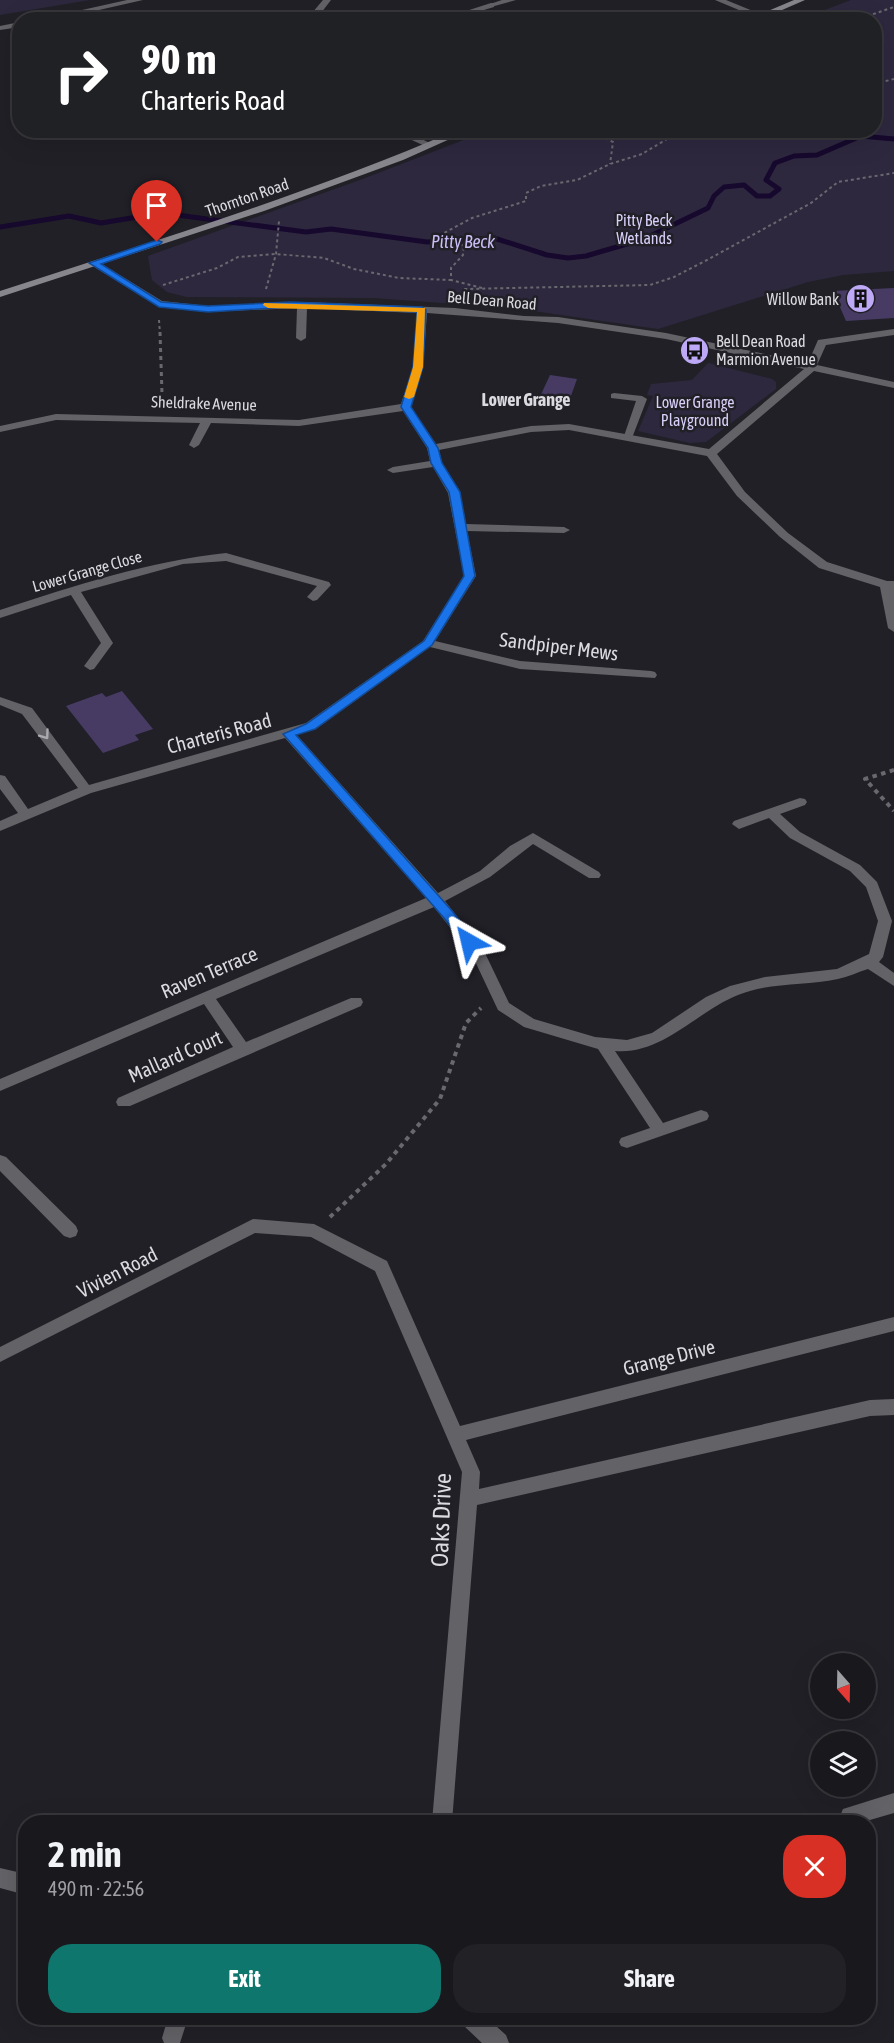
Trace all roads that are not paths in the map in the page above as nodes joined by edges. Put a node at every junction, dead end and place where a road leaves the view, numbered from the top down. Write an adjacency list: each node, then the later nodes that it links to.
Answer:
1 (139, 0): 7 (street)
2 (327, 0): 8 (street)
3 (512, 0): 6 (street)
4 (719, 0): 10 (street)
5 (801, 0): 11 (main road)
6 (491, 5): 9 (lane)
7 (80, 12)
8 (317, 12)
9 (468, 12)
10 (750, 12)
11 (770, 12)
12 (413, 138): 14 (street)
13 (447, 138): 14 (main road, Thornton Road)
14 (430, 145): 15 (main road, Thornton Road)
15 (94, 263): 16 (main road, Thornton Road); 17 (street, Bell Dean Road)
16 (0, 294)
17 (302, 305): 18 (street, Bell Dean Road); 20 (street)
18 (422, 310): 21 (street, Bell Dean Road); 24 (street)
19 (894, 332): 21 (street)
20 (301, 338)
21 (811, 368): 22 (street, Bell Dean Road); 30 (street)
22 (894, 385)
23 (614, 396): 27 (lane)
24 (406, 407): 25 (street, Sheldrake Avenue); 29 (street, Charteris Road)
25 (207, 420): 26 (street, Sheldrake Avenue); 28 (street)
26 (0, 429)
27 (629, 436): 29 (street); 30 (street)
28 (194, 445)
29 (433, 448): 31 (street, Charteris Road)
30 (711, 453): 35 (street)
31 (436, 463): 32 (street); 33 (street, Charteris Road)
32 (393, 470)
33 (462, 527): 34 (street); 40 (street, Charteris Road)
34 (564, 530)
35 (890, 585): 39 (street)
36 (74, 590): 37 (street, Lower Grange Close); 38 (street, Lower Grange Close); 41 (street)
37 (314, 597)
38 (0, 615)
39 (894, 628)
40 (428, 643): 42 (street, Sandpiper Mews); 44 (street, Charteris Road)
41 (90, 666)
42 (651, 675)
43 (0, 701): 46 (street, one-way to 46)
44 (289, 734): 46 (street, Charteris Road); 53 (street)
45 (0, 779): 49 (street)
46 (86, 790): 49 (street, Charteris Road)
47 (800, 802): 48 (street)
48 (770, 812): 50 (street); 54 (street)
49 (25, 814): 51 (street, Charteris Road)
50 (739, 824)
51 (0, 826)
52 (594, 875): 53 (street, Raven Terrace)
53 (436, 900): 56 (street, Raven Terrace); 58 (street)
54 (869, 962): 55 (street); 58 (street)
55 (894, 981)
56 (206, 996): 59 (street, Mallard Court); 60 (street, Raven Terrace)
57 (356, 1002): 59 (street, Mallard Court)
58 (603, 1044): 63 (street)
59 (243, 1049): 61 (street, Mallard Court)
60 (0, 1085)
61 (124, 1102)
62 (700, 1116): 63 (street)
63 (660, 1131): 64 (street)
64 (627, 1142)
65 (0, 1161): 67 (street)
66 (253, 1226): 69 (street, Vivien Road); 71 (street, Oaks Drive)
67 (70, 1231)
68 (894, 1324): 71 (street, Grange Drive)
69 (0, 1355)
70 (894, 1407): 72 (street)
71 (455, 1435): 72 (street, Oaks Drive)
72 (469, 1499): 74 (street, Oaks Drive)
73 (894, 1803): 75 (street)
74 (443, 1815)
75 (853, 1815)
76 (0, 1878): 77 (street)
77 (18, 1883)
78 (176, 2025): 80 (lane)
79 (479, 2025): 81 (street)
80 (172, 2038)
81 (498, 2043)

